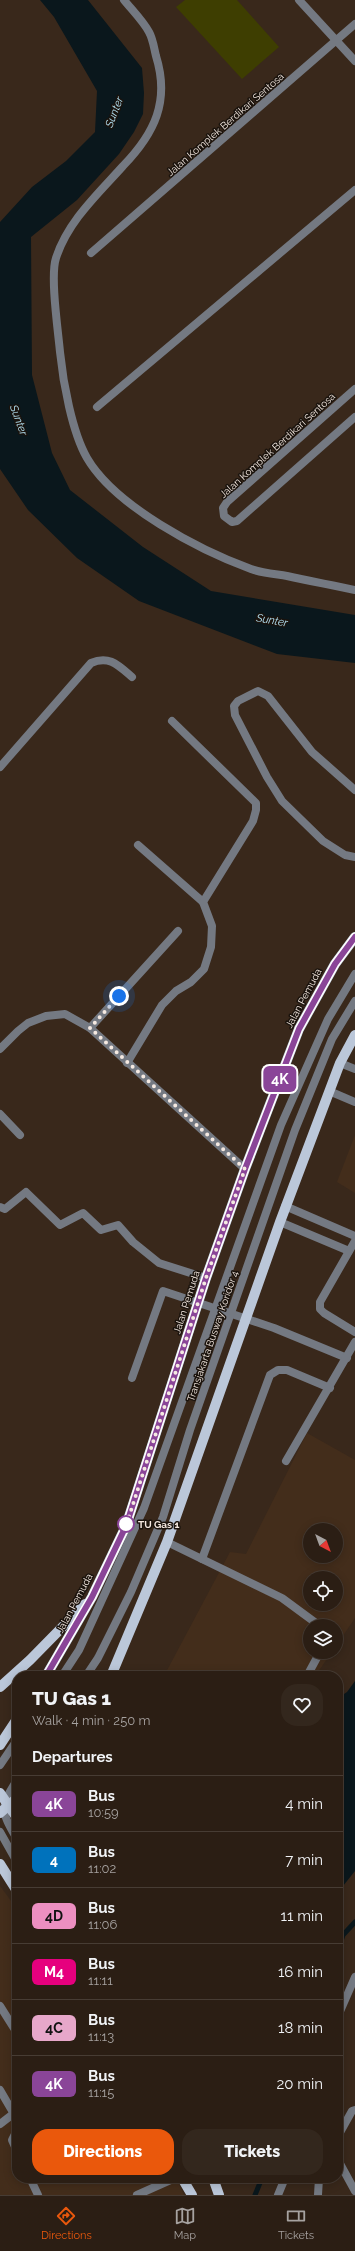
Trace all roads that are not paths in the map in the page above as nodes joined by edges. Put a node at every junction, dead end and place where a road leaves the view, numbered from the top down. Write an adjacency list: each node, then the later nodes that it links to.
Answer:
1 (124, 0): 11 (street)
2 (299, 0): 4 (street)
3 (355, 24): 4 (street, Jalan Komplek Berdikari Sentosa)
4 (337, 40): 5 (street); 7 (street, Jalan Komplek Berdikari Sentosa)
5 (355, 61)
6 (355, 190): 9 (street)
7 (91, 253)
8 (355, 389): 10 (street, Jalan Komplek Berdikari Sentosa)
9 (97, 407)
10 (355, 417)
11 (355, 590)
12 (132, 676): 14 (street)
13 (172, 721): 18 (street)
14 (0, 767)
15 (355, 790): 17 (street)
16 (138, 845): 18 (street)
17 (355, 857)
18 (203, 902): 26 (street)
19 (178, 931): 23 (street)
20 (355, 937): 33 (main road, Jalan Pemuda)
21 (355, 974): 42 (street, Transjakarta Busway Koridor 4)
22 (355, 1001): 43 (street, Transjakarta Busway Koridor 4)
23 (90, 1028): 25 (street); 26 (street)
24 (355, 1035): 27 (main road)
25 (0, 1049)
26 (127, 1063): 33 (street)
27 (340, 1063): 28 (street); 29 (main road)
28 (355, 1069)
29 (329, 1091): 30 (street); 34 (main road)
30 (355, 1102)
31 (0, 1114): 32 (street)
32 (20, 1135)
33 (245, 1169): 40 (main road, Jalan Pemuda)
34 (286, 1206): 36 (main road); 37 (street)
35 (0, 1207): 40 (street)
36 (280, 1222): 39 (street); 44 (main road)
37 (355, 1236)
38 (355, 1240): 39 (street)
39 (349, 1250): 45 (street)
40 (206, 1278): 41 (main road, Jalan Pemuda)
41 (198, 1303): 42 (street); 48 (street); 53 (main road, Jalan Pemuda)
42 (216, 1308): 43 (street); 58 (street, Transjakarta Busway Koridor 4)
43 (230, 1313): 44 (street); 59 (street, Transjakarta Busway Koridor 4)
44 (245, 1318): 47 (street); 51 (main road)
45 (355, 1332)
46 (355, 1342): 47 (street)
47 (347, 1358): 49 (street)
48 (132, 1378)
49 (330, 1388): 50 (street); 52 (street)
50 (286, 1461)
51 (167, 1542): 52 (street); 60 (main road)
52 (202, 1559): 54 (street)
53 (92, 1597): 56 (main road); 57 (main road, Jalan Pemuda)
54 (310, 1619)
55 (316, 1659): 61 (street)
56 (18, 1671)
57 (49, 1671)
58 (65, 1671)
59 (89, 1671)
60 (114, 1671)
61 (310, 1671)
62 (12, 1676): 63 (main road)
63 (0, 1687)
64 (12, 1727): 65 (main road)
65 (0, 1745)
66 (12, 1747): 67 (street)
67 (0, 1765)
68 (12, 1789): 69 (street)
69 (3, 1804): 70 (main road); 71 (street)
70 (12, 1813)
71 (12, 1826)
72 (0, 1832): 73 (street)
73 (12, 1853)
74 (0, 1864): 75 (main road)
75 (12, 1883)
76 (355, 1977): 77 (street)
77 (343, 2005)
78 (0, 2006): 79 (street)
79 (12, 2025)
80 (0, 2090): 81 (street)
81 (12, 2108)
82 (355, 2110): 85 (street)
83 (12, 2114): 84 (street)
84 (0, 2124)
85 (343, 2127)
86 (343, 2169): 93 (street)
87 (32, 2183): 94 (street)
88 (164, 2183): 95 (street)
89 (185, 2183): 96 (main road)
90 (215, 2183): 97 (main road)
91 (283, 2183): 98 (street)
92 (319, 2183): 99 (street)
93 (355, 2191)
94 (38, 2195)
95 (137, 2195)
96 (192, 2195)
97 (219, 2195)
98 (278, 2195)
99 (318, 2195)

